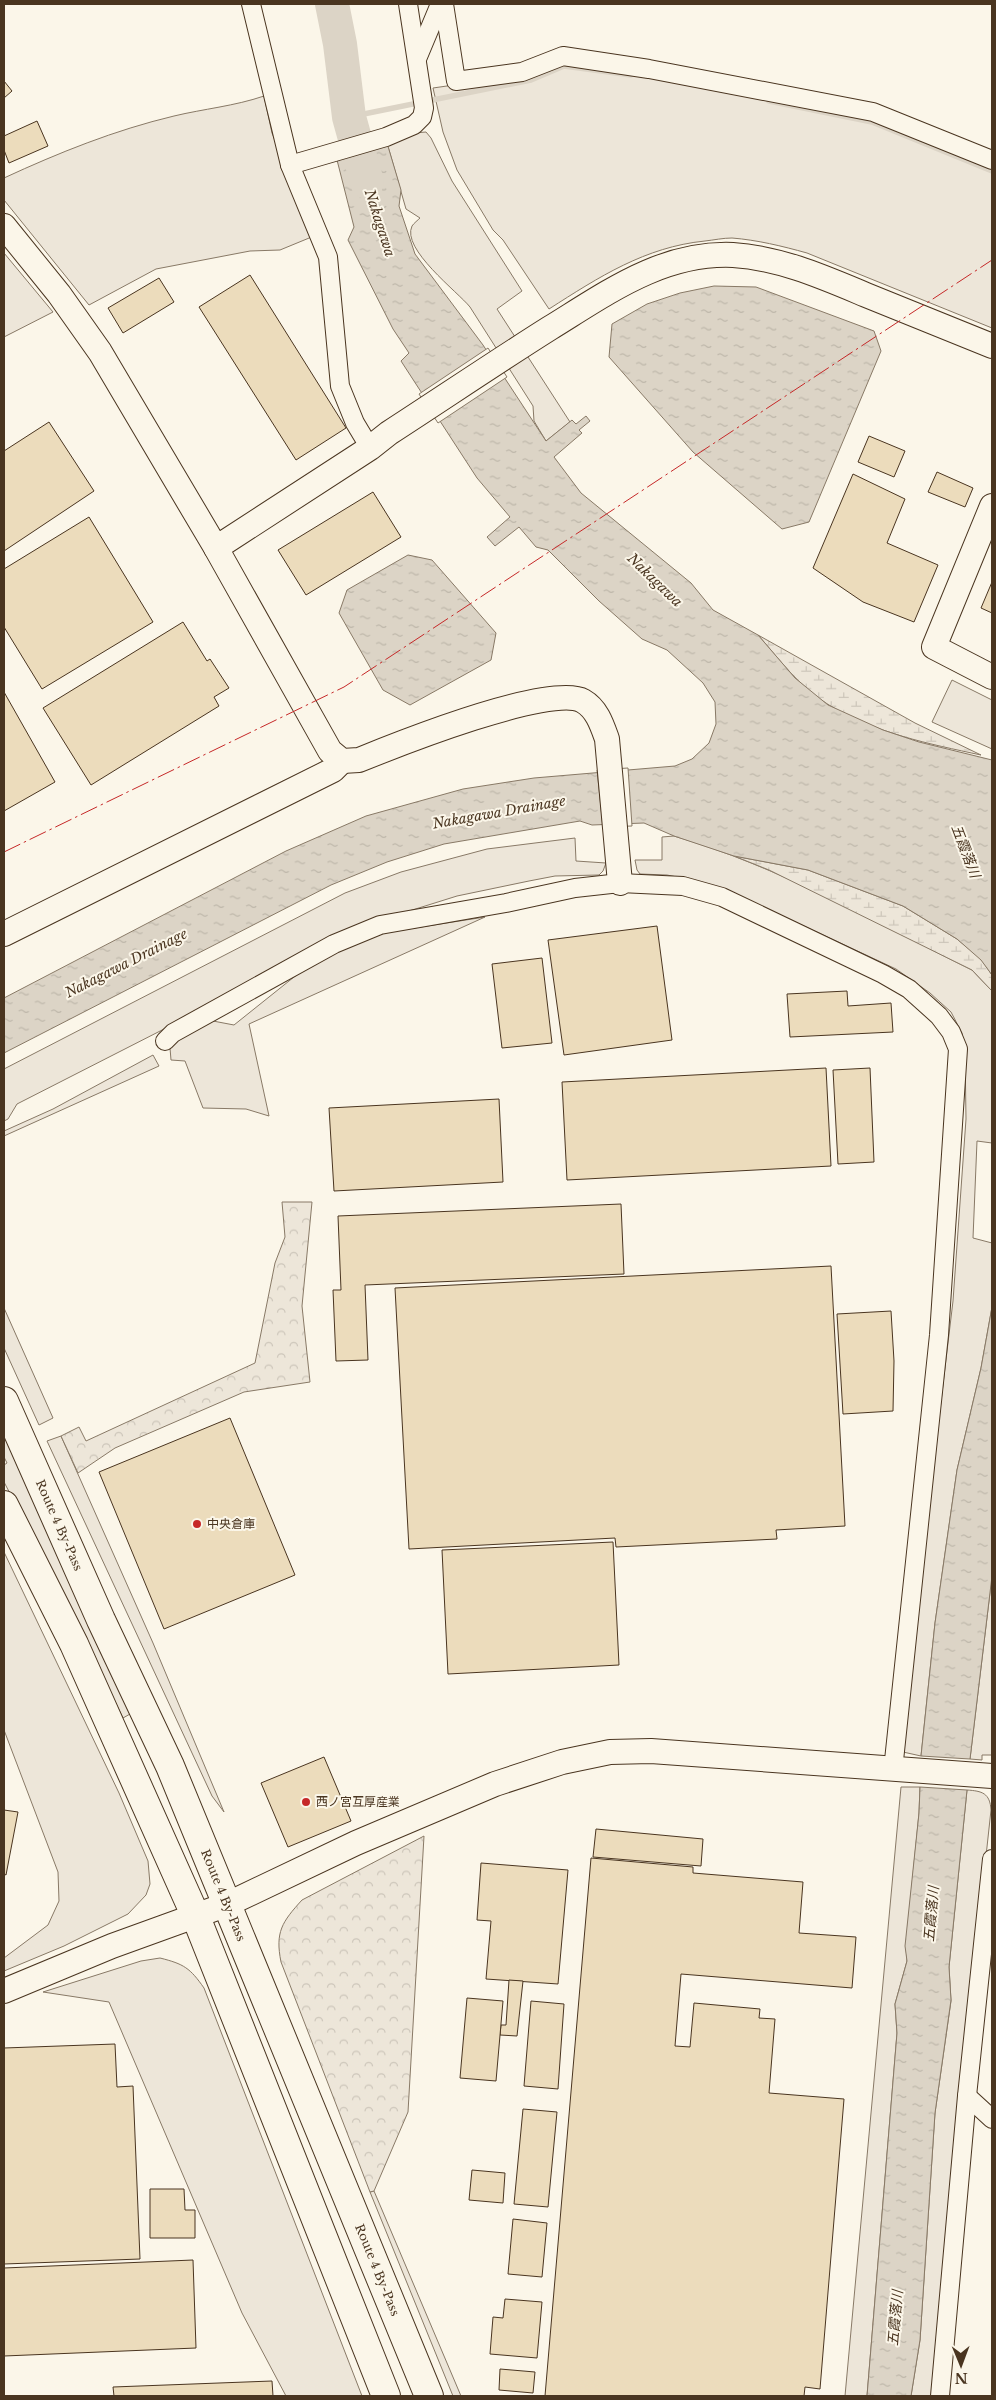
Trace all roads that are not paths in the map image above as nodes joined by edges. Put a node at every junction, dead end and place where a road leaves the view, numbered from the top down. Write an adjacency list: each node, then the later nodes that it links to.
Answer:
1 (251, 4): 7 (street)
2 (408, 4): 5 (street)
3 (440, 4): 5 (street)
4 (444, 4): 6 (street)
5 (417, 60): 7 (street)
6 (992, 160)
7 (290, 165): 10 (street)
8 (4, 226): 12 (street)
9 (992, 346): 10 (street)
10 (370, 448): 12 (street)
11 (992, 506): 13 (street)
12 (216, 548): 14 (street)
13 (992, 677)
14 (342, 761): 15 (street); 16 (street)
15 (619, 872): 17 (street); 20 (street)
16 (4, 934)
17 (165, 1040)
18 (4, 1401): 23 (highway, Route 4 By-Pass)
19 (4, 1505): 24 (highway)
20 (902, 1770): 21 (street); 23 (street)
21 (986, 1776)
22 (992, 1860): 26 (street)
23 (228, 1904): 24 (street); 29 (highway, Route 4 By-Pass)
24 (196, 1917): 25 (street); 28 (highway)
25 (4, 1991)
26 (967, 2096): 27 (street); 30 (street)
27 (992, 2119)
28 (386, 2396)
29 (429, 2396)
30 (940, 2396)

